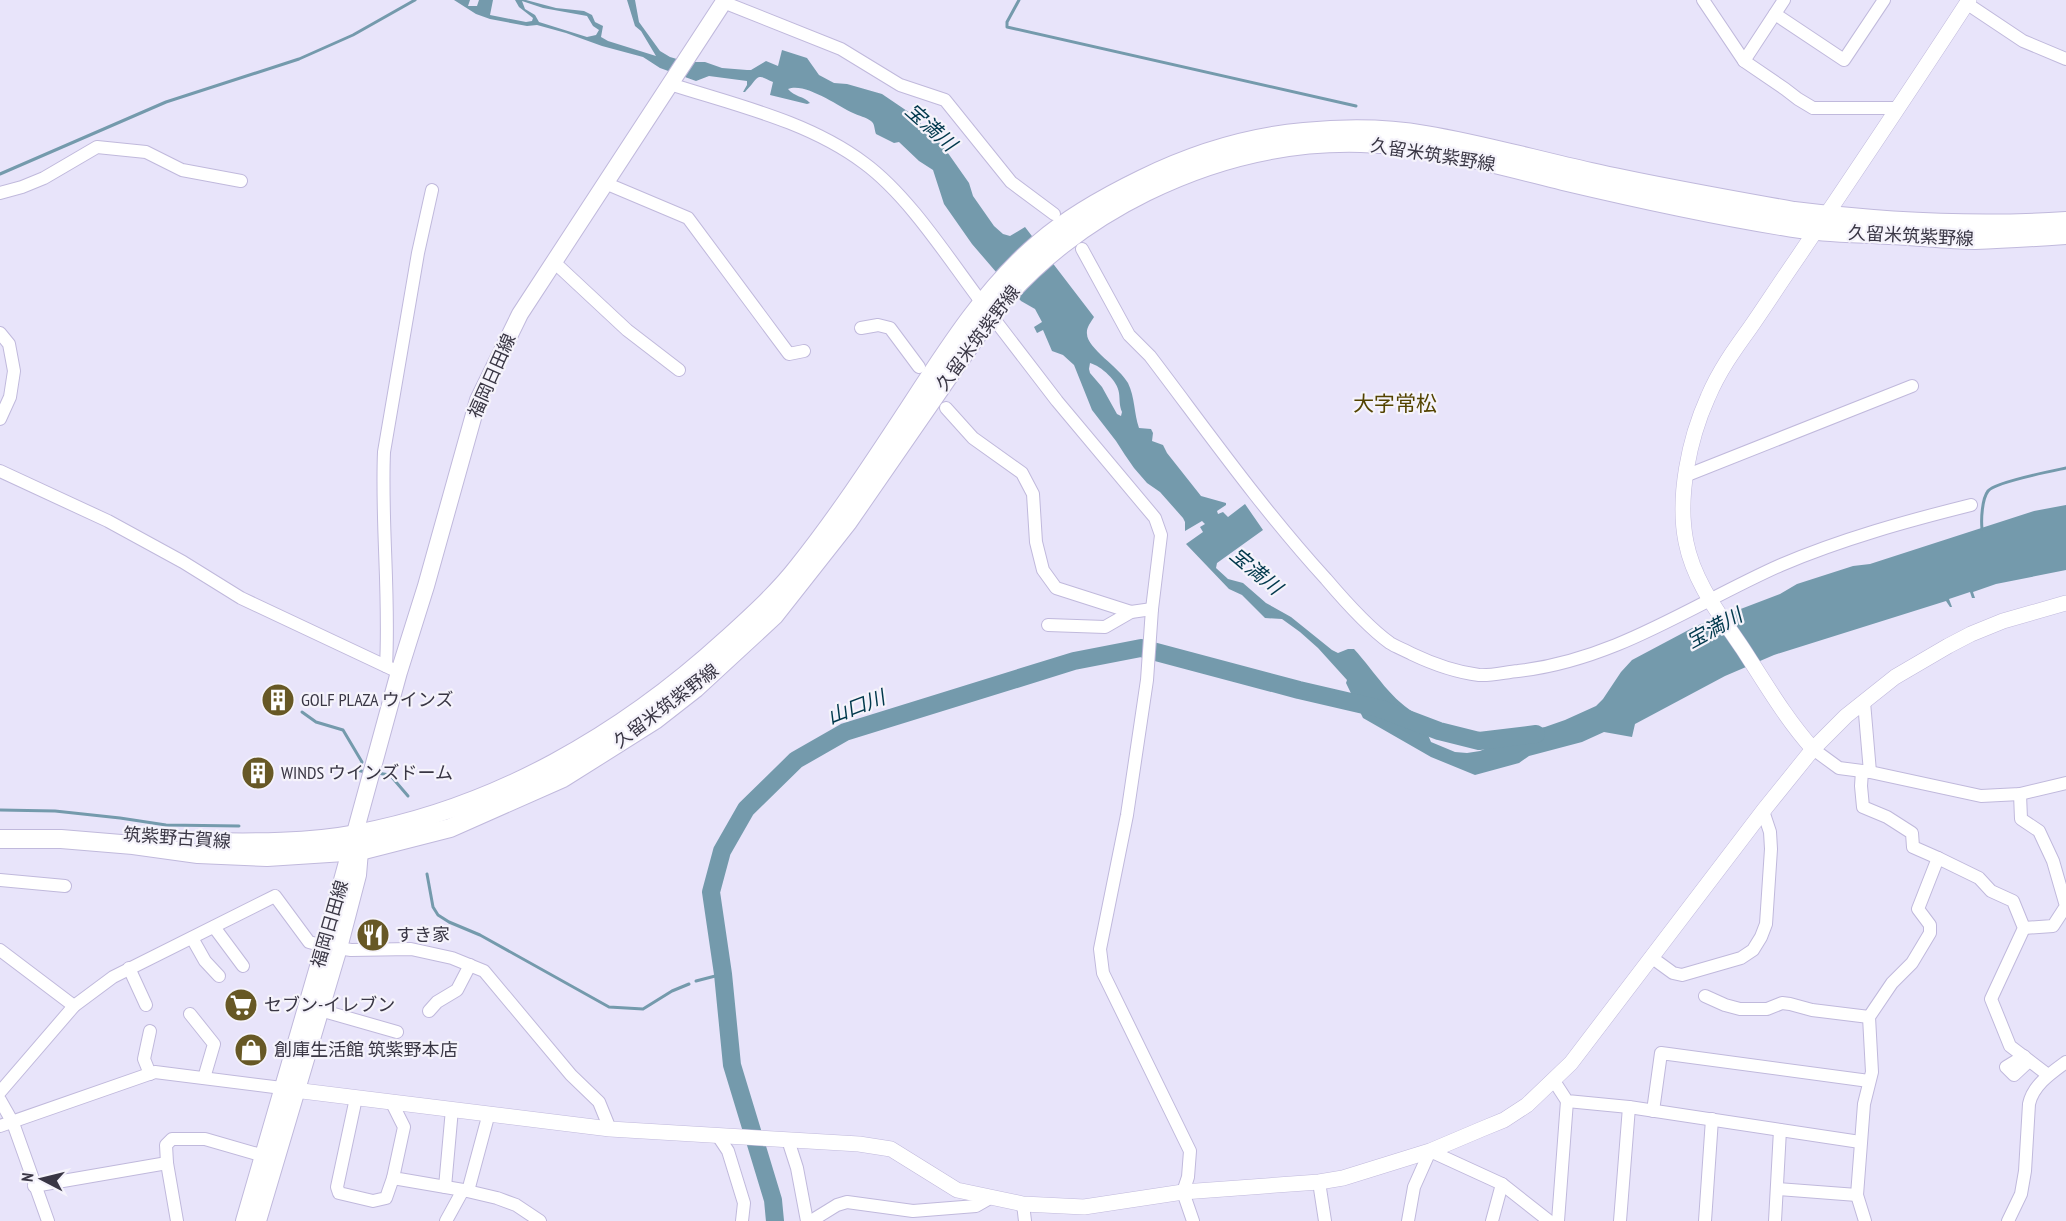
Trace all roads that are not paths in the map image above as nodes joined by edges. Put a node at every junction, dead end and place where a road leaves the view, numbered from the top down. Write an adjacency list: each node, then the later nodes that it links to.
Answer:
1 (1704, 0): 8 (street)
2 (1784, 0): 6 (street)
3 (1884, 0): 6 (street)
4 (1967, 2): 7 (street); 10 (street)
5 (722, 3): 9 (main road, 福岡日田線); 15 (street)
6 (1775, 14): 8 (street)
7 (2066, 58)
8 (1744, 61): 10 (street)
9 (672, 81): 12 (main road, 福岡日田線); 23 (street)
10 (1897, 108): 16 (street)
11 (241, 181): 14 (street)
12 (605, 183): 22 (main road, 福岡日田線); 26 (street)
13 (432, 190): 40 (street)
14 (0, 193)
15 (1054, 214)
16 (1826, 215): 17 (main road, 久留米筑紫野線); 18 (street); 21 (main road, 久留米筑紫野線)
17 (2066, 221)
18 (1815, 231): 19 (main road, 久留米筑紫野線); 21 (main road, 久留米筑紫野線); 33 (street)
19 (2066, 235)
20 (1082, 249): 36 (street)
21 (1040, 252): 23 (main road, 久留米筑紫野線)
22 (554, 262): 28 (street); 40 (main road, 福岡日田線)
23 (989, 305): 37 (street); 49 (main road, 久留米筑紫野線)
24 (861, 328): 27 (street)
25 (0, 333): 31 (street)
26 (804, 351)
27 (919, 367)
28 (679, 370)
29 (1912, 386): 33 (street)
30 (946, 408): 38 (street)
31 (0, 419)
32 (0, 471): 40 (street)
33 (1685, 476): 36 (street)
34 (1971, 505): 36 (street)
35 (2066, 603): 41 (street)
36 (1713, 604): 42 (street)
37 (1152, 611): 38 (street); 107 (street)
38 (1131, 612): 39 (street)
39 (1048, 625)
40 (392, 669): 49 (main road, 福岡日田線)
41 (1864, 702): 42 (street); 43 (street)
42 (1814, 749): 43 (street); 46 (street)
43 (1866, 771): 45 (street); 50 (street)
44 (2066, 783): 45 (street)
45 (2020, 794): 53 (street)
46 (1763, 811): 59 (street); 59 (street)
47 (0, 826): 49 (main road, 筑紫野古賀線)
48 (0, 839): 49 (main road, 筑紫野古賀線)
49 (355, 846): 57 (main road, 福岡日田線)
50 (1938, 858): 55 (street); 70 (street)
51 (0, 880): 52 (street)
52 (65, 886)
53 (2066, 906): 55 (street)
54 (214, 927): 56 (street); 57 (street); 61 (street)
55 (2024, 928): 75 (street)
56 (192, 938): 62 (street); 63 (street)
57 (331, 947): 60 (street); 67 (main road, 福岡日田線); 79 (main road, 福岡日田線)
58 (0, 950): 66 (street)
59 (1652, 957): 77 (street)
60 (470, 965): 68 (street); 92 (street)
61 (243, 966)
62 (129, 968): 65 (street); 66 (street)
63 (219, 976)
64 (1705, 996): 70 (street)
65 (146, 1005)
66 (74, 1006): 80 (street)
67 (320, 1010): 72 (street); 79 (main road, 福岡日田線)
68 (429, 1011)
69 (190, 1014): 76 (street)
70 (1869, 1017): 78 (street)
71 (150, 1031): 74 (street)
72 (397, 1032)
73 (2066, 1062): 75 (street)
74 (150, 1074): 76 (street); 90 (street)
75 (2048, 1075): 130 (street)
76 (204, 1078): 79 (street)
77 (1554, 1081): 84 (street); 97 (street)
78 (1869, 1081): 87 (street); 96 (street)
79 (289, 1089): 81 (street); 98 (main road, 福岡日田線); 114 (main road, 福岡日田線)
80 (0, 1092)
81 (356, 1098): 83 (street); 100 (street)
82 (0, 1100): 90 (street)
83 (391, 1101): 86 (street); 100 (street)
84 (1567, 1101): 85 (street); 125 (street)
85 (1629, 1107): 87 (street); 126 (street)
86 (452, 1109): 88 (street); 104 (street)
87 (1653, 1111): 89 (street)
88 (489, 1113): 92 (street); 106 (street)
89 (1712, 1119): 93 (street); 127 (street)
90 (13, 1122): 91 (street); 103 (street)
91 (0, 1126)
92 (609, 1129): 94 (street)
93 (1780, 1130): 96 (street); 105 (street)
94 (721, 1137): 95 (street); 117 (street)
95 (783, 1140): 109 (street); 118 (street)
96 (1860, 1142): 108 (street)
97 (1430, 1151): 101 (street); 102 (street); 122 (street)
98 (264, 1156): 99 (street); 113 (main road, 福岡日田線)
99 (167, 1163): 103 (street); 112 (street)
100 (393, 1178): 104 (street)
101 (1319, 1182): 107 (street); 121 (street)
102 (1502, 1184): 123 (street); 124 (street)
103 (34, 1186): 111 (street)
104 (445, 1187): 106 (street)
105 (1777, 1189): 108 (street); 128 (street)
106 (466, 1190): 115 (street); 116 (street)
107 (1183, 1192): 110 (street); 120 (street)
108 (1857, 1195): 129 (street)
109 (990, 1198): 110 (street); 118 (street)
110 (1023, 1204): 119 (street)
111 (48, 1221)
112 (177, 1221)
113 (244, 1221)
114 (258, 1221)
115 (446, 1221)
116 (540, 1221)
117 (742, 1221)
118 (809, 1221)
119 (1025, 1221)
120 (1193, 1221)
121 (1325, 1221)
122 (1408, 1221)
123 (1492, 1221)
124 (1549, 1221)
125 (1558, 1221)
126 (1620, 1221)
127 (1705, 1221)
128 (1775, 1221)
129 (1865, 1221)
130 (2008, 1221)

